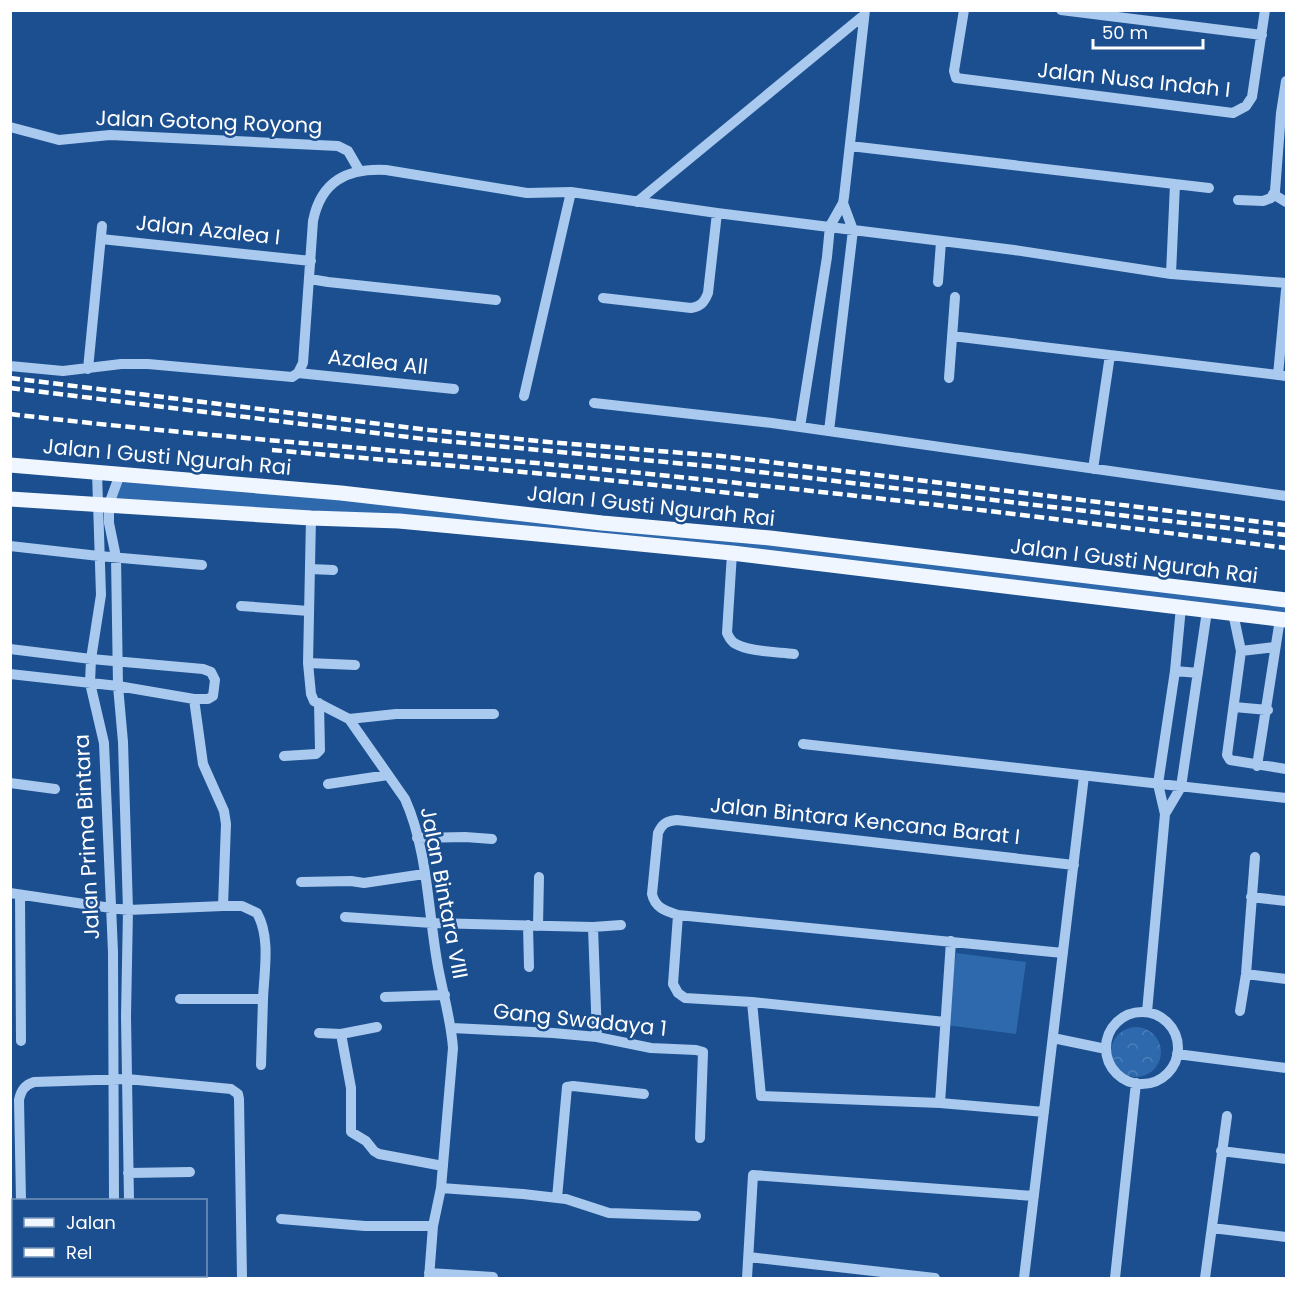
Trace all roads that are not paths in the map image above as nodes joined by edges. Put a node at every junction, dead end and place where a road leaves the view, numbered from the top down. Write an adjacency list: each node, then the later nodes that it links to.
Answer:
1 (964, 10): 5 (street, Jalan Nusa Indah I)
2 (1061, 10): 5 (street)
3 (1265, 10): 5 (street, Jalan Nusa Indah I)
4 (865, 13): 8 (street); 16 (street)
5 (1262, 35)
6 (1287, 81): 13 (street)
7 (10, 127): 9 (street, Jalan Gotong Royong)
8 (850, 146): 10 (street); 14 (street)
9 (359, 170): 12 (street); 24 (street)
10 (1175, 184): 11 (street); 25 (street)
11 (1209, 188)
12 (571, 192): 16 (street); 41 (street)
13 (1273, 194): 15 (street); 17 (street)
14 (843, 200): 20 (street); 21 (street)
15 (1238, 200)
16 (637, 202): 18 (street)
17 (1287, 202)
18 (717, 213): 20 (street); 31 (street)
19 (102, 226): 22 (street)
20 (830, 226): 21 (street); 43 (street)
21 (853, 230): 23 (street); 44 (street)
22 (101, 239): 24 (street, Jalan Azalea I); 36 (street)
23 (941, 242): 25 (street); 27 (street)
24 (311, 261): 26 (street)
25 (1171, 274): 28 (street)
26 (310, 279): 32 (street); 37 (street)
27 (938, 282)
28 (1287, 283)
29 (1287, 290): 38 (street)
30 (955, 297): 33 (street)
31 (603, 298)
32 (496, 300)
33 (952, 336): 34 (street); 39 (street)
34 (1110, 355): 38 (street); 46 (street)
35 (11, 367): 36 (street, Azalea All)
36 (88, 369): 37 (street, Azalea All)
37 (298, 373): 40 (street, Azalea All)
38 (1282, 376)
39 (949, 378)
40 (454, 389)
41 (524, 396)
42 (594, 403): 43 (street)
43 (800, 427): 44 (street)
44 (829, 431): 46 (street)
45 (10, 465): 47 (main road, Jalan I Gusti Ngurah Rai)
46 (1093, 470): 49 (street)
47 (97, 472): 48 (main road, Jalan I Gusti Ngurah Rai); 51 (street, Jalan Prima Bintara)
48 (120, 474): 51 (street, Jalan Prima Bintara); 59 (main road, Jalan I Gusti Ngurah Rai)
49 (1287, 496)
50 (10, 499): 51 (main road, Jalan I Gusti Ngurah Rai)
51 (104, 504): 52 (main road, Jalan I Gusti Ngurah Rai); 55 (street, Jalan Prima Bintara); 56 (street, Jalan Prima Bintara)
52 (311, 518): 54 (main road, Jalan I Gusti Ngurah Rai); 58 (street)
53 (10, 546): 55 (street)
54 (732, 553): 61 (main road, Jalan I Gusti Ngurah Rai); 72 (street)
55 (99, 556): 56 (street); 73 (street, Jalan Prima Bintara)
56 (116, 557): 57 (street); 74 (street, Jalan Prima Bintara)
57 (202, 565)
58 (310, 569): 60 (street); 65 (street)
59 (1015, 569): 61 (main road); 62 (main road, Jalan I Gusti Ngurah Rai)
60 (333, 570)
61 (1012, 586): 64 (main road, Jalan I Gusti Ngurah Rai)
62 (1287, 600)
63 (241, 606): 65 (street)
64 (1181, 607): 66 (main road, Jalan I Gusti Ngurah Rai); 77 (street)
65 (309, 611): 75 (street)
66 (1207, 611): 67 (main road, Jalan I Gusti Ngurah Rai); 78 (street)
67 (1233, 613): 68 (main road, Jalan I Gusti Ngurah Rai); 71 (street)
68 (1283, 620): 69 (street)
69 (1275, 647): 71 (street); 85 (street)
70 (10, 649): 73 (street)
71 (1241, 651): 84 (street)
72 (794, 654)
73 (91, 659): 74 (street); 80 (street, Jalan Prima Bintara)
74 (118, 662): 81 (street, Jalan Prima Bintara); 82 (street)
75 (308, 663): 76 (street); 83 (street)
76 (355, 665)
77 (1175, 671): 78 (street); 96 (street)
78 (1198, 673): 97 (street)
79 (10, 674): 80 (street)
80 (90, 683): 81 (street); 112 (street, Jalan Prima Bintara)
81 (118, 686): 82 (street); 113 (street, Jalan Prima Bintara)
82 (194, 699): 111 (street)
83 (319, 703): 87 (street, Jalan Bintara VIII); 89 (street)
84 (1234, 707): 85 (street); 90 (street)
85 (1268, 710): 90 (street)
86 (494, 714): 87 (street)
87 (349, 719): 92 (street, Jalan Bintara VIII)
88 (803, 744): 93 (street)
89 (284, 756)
90 (1257, 766): 91 (street)
91 (1287, 769)
92 (388, 774): 95 (street); 101 (street, Jalan Bintara VIII)
93 (1084, 776): 96 (street); 104 (street)
94 (10, 783): 98 (street)
95 (328, 784)
96 (1158, 784): 97 (street); 100 (street)
97 (1181, 787): 99 (street); 100 (street)
98 (55, 789)
99 (1287, 798)
100 (1165, 814): 132 (street)
101 (417, 838): 102 (street); 105 (street, Jalan Bintara VIII)
102 (492, 839)
103 (1255, 857): 109 (street)
104 (1074, 865): 114 (street, Jalan Bintara Kencana Barat I); 121 (street)
105 (424, 874): 107 (street); 116 (street, Jalan Bintara VIII)
106 (539, 877): 117 (street)
107 (301, 882)
108 (15, 894): 112 (street); 124 (street)
109 (1251, 897): 110 (street); 123 (street)
110 (1287, 901)
111 (223, 906): 113 (street); 129 (street)
112 (111, 909): 113 (street); 145 (street, Jalan Prima Bintara)
113 (128, 910): 146 (street, Jalan Prima Bintara)
114 (678, 915): 120 (street); 130 (street)
115 (345, 917): 116 (street)
116 (432, 923): 117 (street); 126 (street, Jalan Bintara VIII)
117 (533, 925): 119 (street); 122 (street)
118 (621, 926): 119 (street)
119 (592, 927): 138 (street)
120 (951, 941): 121 (street); 133 (street)
121 (1063, 953): 139 (street)
122 (529, 967)
123 (1246, 974): 125 (street); 131 (street)
124 (16, 975): 140 (street)
125 (1287, 980)
126 (445, 994): 127 (street); 135 (street, Jalan Bintara VIII)
127 (384, 997)
128 (180, 999): 129 (street)
129 (263, 999): 143 (street)
130 (752, 1002): 133 (street); 149 (street)
131 (1240, 1011)
132 (1147, 1012): 141 (street); 142 (street)
133 (945, 1022): 149 (street)
134 (377, 1027): 137 (street)
135 (452, 1028): 138 (street, Gang Swadaya 1); 155 (street, Jalan Bintara VIII)
136 (319, 1033): 137 (street)
137 (341, 1034): 155 (street)
138 (597, 1037): 152 (street, Gang Swadaya 1)
139 (1053, 1038): 141 (street); 150 (street)
140 (21, 1041)
141 (1106, 1049): 147 (street)
142 (1177, 1054): 144 (street); 147 (street)
143 (261, 1065)
144 (1287, 1068)
145 (112, 1079): 146 (street); 161 (street); 162 (street, Jalan Prima Bintara)
146 (127, 1079): 157 (street, Jalan Prima Bintara); 172 (street)
147 (1136, 1083): 176 (street)
148 (644, 1094): 160 (street)
149 (940, 1102): 150 (street)
150 (1044, 1113): 159 (street)
151 (1227, 1116): 153 (street)
152 (700, 1138)
153 (1221, 1151): 154 (street); 167 (street)
154 (1287, 1159)
155 (443, 1166): 158 (street, Jalan Bintara VIII)
156 (190, 1172): 157 (street)
157 (128, 1173): 163 (street, Jalan Prima Bintara)
158 (441, 1188): 160 (street); 166 (street, Jalan Bintara VIII)
159 (1034, 1196): 169 (street); 175 (street)
160 (557, 1198): 164 (street)
161 (21, 1199)
162 (114, 1199)
163 (129, 1199)
164 (696, 1216)
165 (281, 1219): 166 (street)
166 (433, 1226): 170 (street, Jalan Bintara VIII)
167 (1212, 1228): 168 (street); 177 (street)
168 (1287, 1237)
169 (749, 1257): 173 (street); 174 (street)
170 (429, 1276): 171 (street)
171 (493, 1276)
172 (242, 1278)
173 (747, 1278)
174 (935, 1278)
175 (1024, 1278)
176 (1115, 1278)
177 (1205, 1278)

